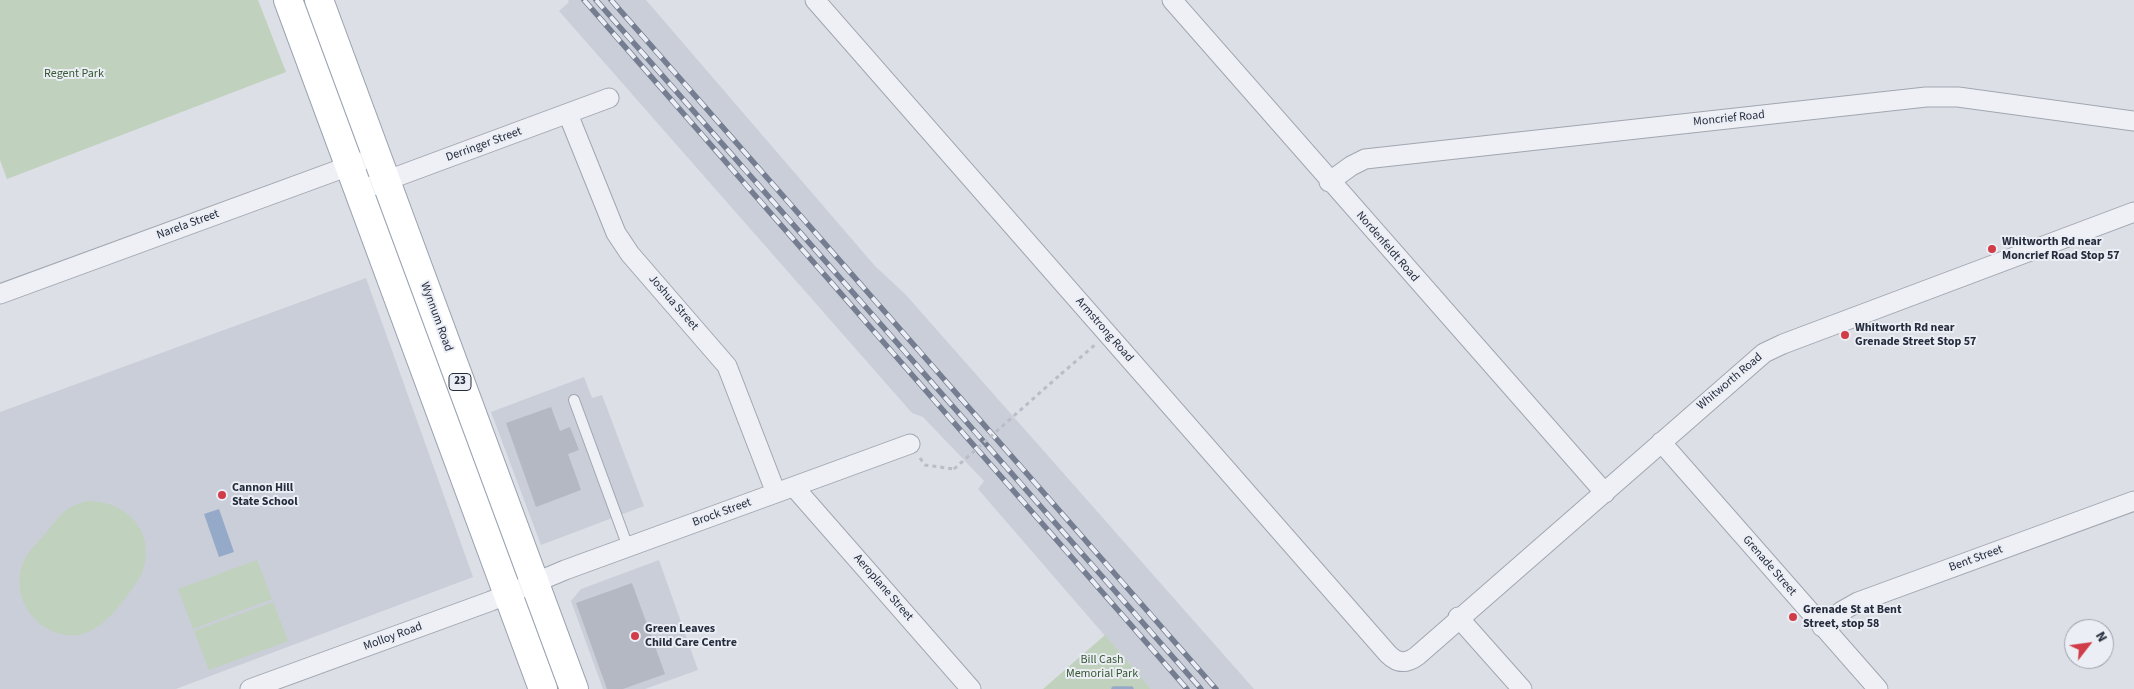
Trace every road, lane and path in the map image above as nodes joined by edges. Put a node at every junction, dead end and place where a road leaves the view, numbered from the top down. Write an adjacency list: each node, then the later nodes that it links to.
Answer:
1 (288, 0): 8 (main road, 23)
2 (319, 0): 9 (main road, Wynnum Road / 23)
3 (815, 0): 14 (street, Armstrong Road)
4 (1172, 0): 10 (street, Nordenfeldt Road)
5 (609, 98): 6 (street, Derringer Street)
6 (568, 114): 9 (street, Derringer Street); 18 (street, Joshua Street)
7 (2134, 121): 10 (street, Moncrief Road)
8 (349, 166): 9 (street, Narela Street); 11 (main road, 23); 13 (street, Narela Street)
9 (381, 168): 11 (street, Derringer Street); 22 (main road, Wynnum Road / 23)
10 (1329, 182): 19 (street, Nordenfeldt Road)
11 (358, 191): 23 (main road, 23)
12 (2134, 212): 16 (street, Whitworth Road)
13 (0, 294)
14 (1108, 334): 17 (path, bridge); 26 (street, Armstrong Road)
15 (574, 400): 21 (lane)
16 (1661, 442): 19 (street, Whitworth Road); 25 (street, Grenade Street)
17 (910, 444): 18 (street, Brock Street)
18 (785, 490): 21 (street, Brock Street); 30 (street, Aeroplane Street)
19 (1605, 493): 24 (street, Whitworth Road)
20 (2134, 501): 25 (street, Bent Street)
21 (628, 547): 22 (street, Brock Street)
22 (535, 582): 23 (street, Molloy Road); 29 (main road, Wynnum Road / 23)
23 (507, 594): 27 (street, Molloy Road); 28 (main road, 23)
24 (1458, 617): 26 (street, Whitworth Road); 31 (street)
25 (1822, 627): 32 (street, Grenade Street)
26 (1394, 660)
27 (251, 689)
28 (543, 689)
29 (574, 689)
30 (971, 689)
31 (1522, 689)
32 (1878, 689)

